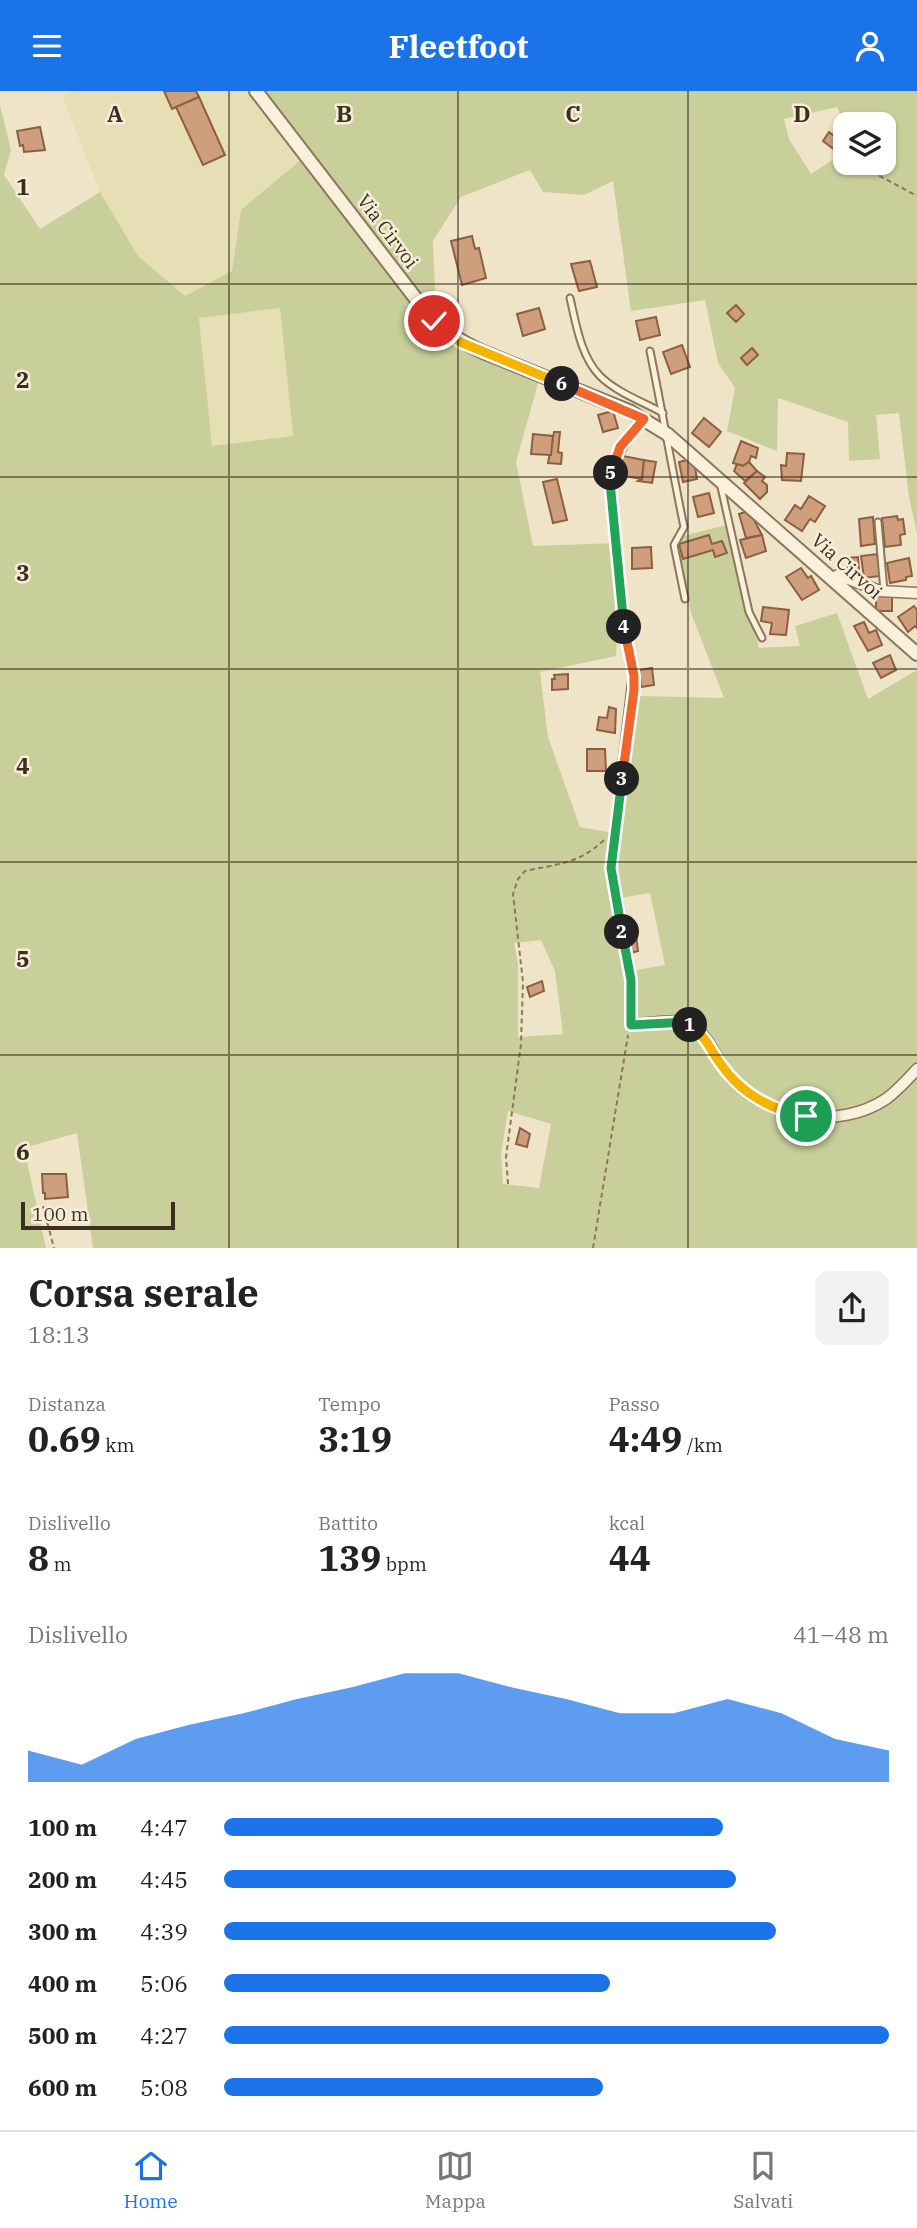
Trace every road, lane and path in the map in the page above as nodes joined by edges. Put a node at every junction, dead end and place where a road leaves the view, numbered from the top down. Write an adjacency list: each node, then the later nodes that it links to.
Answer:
1 (256, 91): 7 (street, Via Cirvoi)
2 (878, 175): 3 (path)
3 (917, 196)
4 (570, 298): 6 (lane)
5 (650, 351): 6 (lane)
6 (663, 413): 8 (lane)
7 (644, 419): 8 (street, Via Cirvoi); 17 (street)
8 (667, 435): 9 (street, Via Cirvoi); 14 (lane)
9 (720, 480): 11 (street, Via Cirvoi); 15 (lane)
10 (877, 522): 12 (lane)
11 (833, 578): 12 (street); 16 (street, Via Cirvoi)
12 (884, 591): 13 (street)
13 (917, 593)
14 (685, 599)
15 (762, 638)
16 (917, 655)
17 (615, 829): 18 (street); 20 (path)
18 (631, 1025): 19 (street); 23 (path)
19 (917, 1069)
20 (508, 1184)
21 (43, 1206): 22 (path)
22 (54, 1248)
23 (593, 1248)

